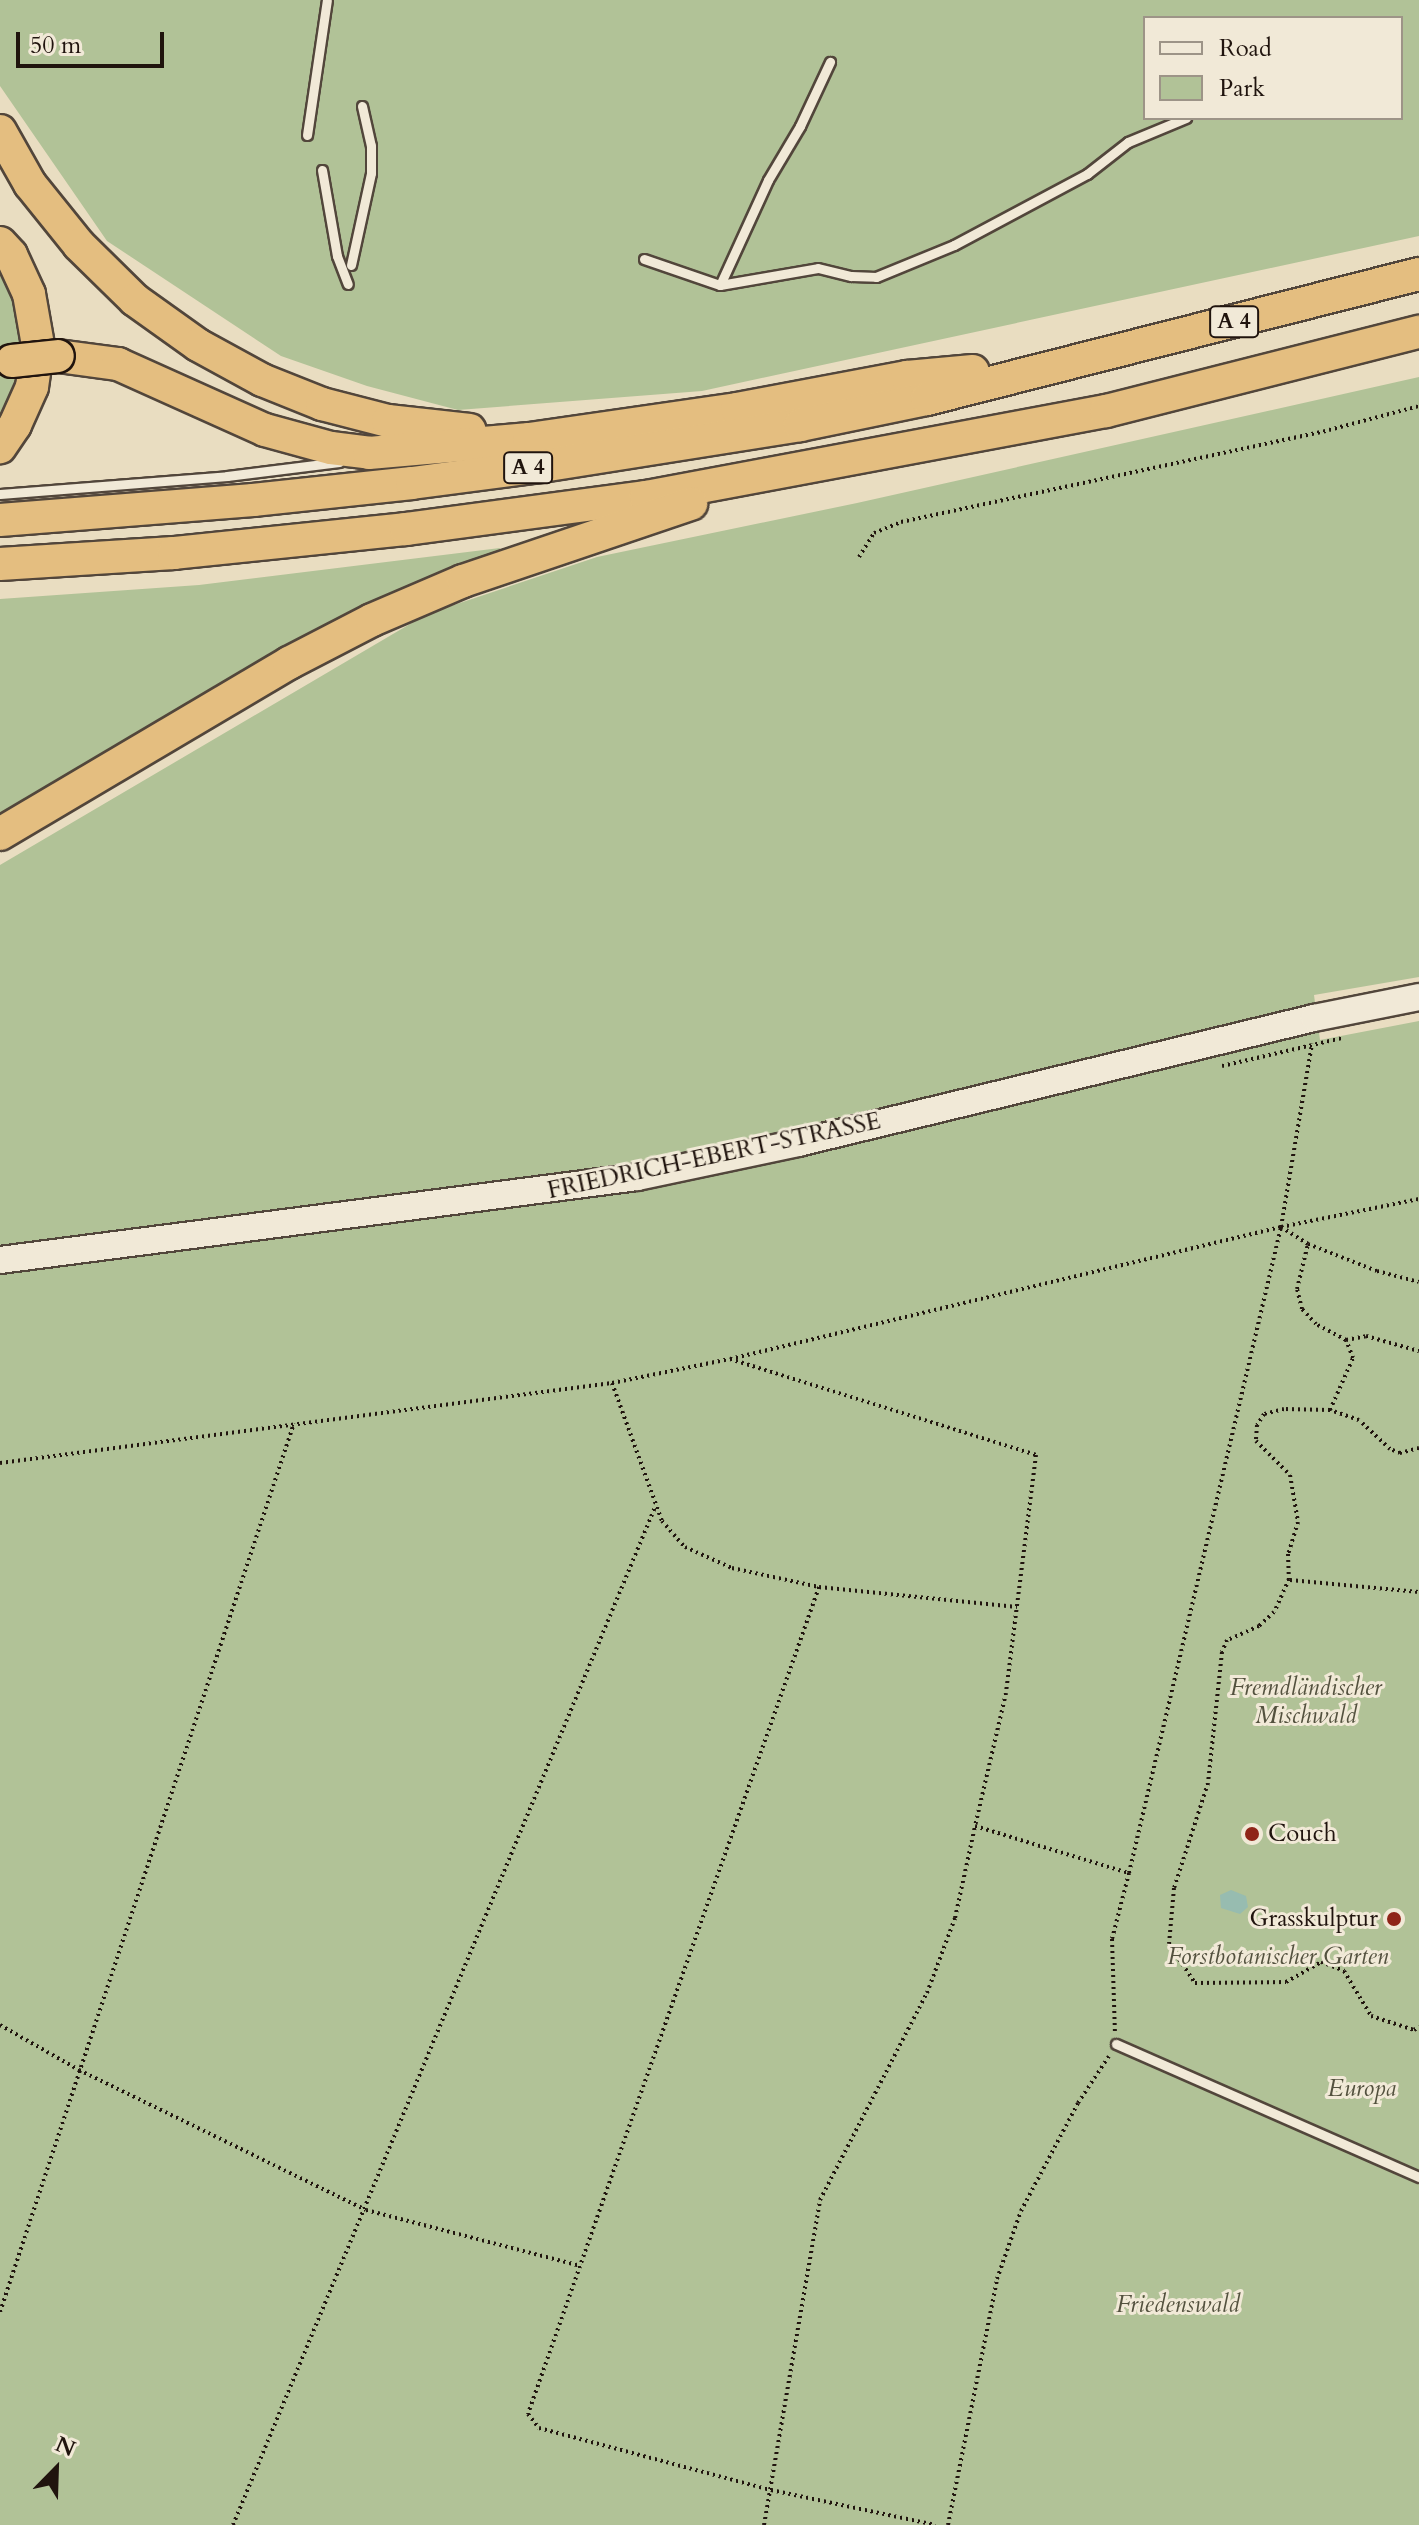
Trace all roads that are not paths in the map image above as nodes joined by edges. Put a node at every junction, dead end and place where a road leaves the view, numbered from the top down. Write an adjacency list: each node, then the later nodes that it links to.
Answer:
1 (327, 0): 6 (lane)
2 (830, 62): 13 (lane)
3 (362, 106): 10 (lane)
4 (1181, 120): 13 (lane)
5 (0, 131): 17 (highway)
6 (307, 135)
7 (322, 170): 12 (lane)
8 (0, 243): 18 (highway)
9 (644, 259): 13 (lane)
10 (351, 265)
11 (1419, 274): 16 (highway, A 4)
12 (348, 284)
13 (720, 285)
14 (1419, 332): 20 (highway, A 4)
15 (6, 362): 19 (highway, bridge)
16 (1049, 369): 17 (highway); 22 (highway, A 4)
17 (661, 420): 19 (highway)
18 (0, 447)
19 (409, 452): 21 (lane)
20 (776, 474): 23 (highway, A 4); 24 (highway)
21 (0, 494)
22 (0, 520)
23 (0, 564)
24 (0, 834)
25 (1419, 997): 26 (main road, FRIEDRICH-EBERT-STRASSE)
26 (0, 1260)
27 (1116, 2044): 28 (lane)
28 (1419, 2177)

